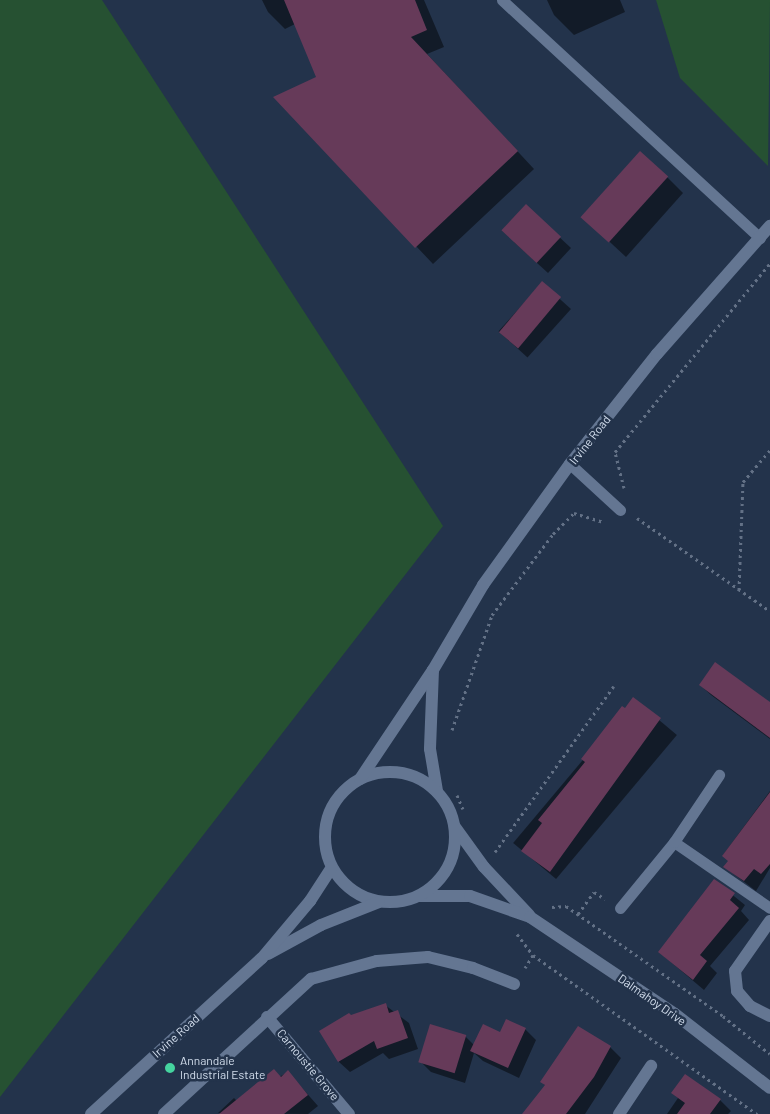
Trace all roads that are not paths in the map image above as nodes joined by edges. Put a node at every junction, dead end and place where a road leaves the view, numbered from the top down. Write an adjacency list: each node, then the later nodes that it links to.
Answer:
1 (502, 0): 3 (lane)
2 (770, 226): 3 (main road, Irvine Road)
3 (760, 238): 4 (main road, Irvine Road)
4 (570, 464): 5 (lane); 6 (main road, Irvine Road)
5 (620, 510)
6 (433, 670): 8 (main road, Irvine Road); 9 (main road)
7 (719, 775): 11 (lane)
8 (360, 779): 9 (main road); 12 (main road)
9 (437, 791): 10 (main road)
10 (455, 827): 13 (main road); 17 (main road)
11 (674, 842): 15 (lane); 16 (lane)
12 (332, 868): 14 (main road); 19 (main road)
13 (419, 896): 14 (main road); 17 (main road)
14 (379, 902): 19 (main road)
15 (620, 908)
16 (770, 908)
17 (530, 917): 24 (main road, Dalmahoy Drive)
18 (770, 921): 21 (main road)
19 (262, 958): 25 (main road, Irvine Road)
20 (514, 984): 22 (main road, Carnoustie Grove)
21 (770, 1016)
22 (267, 1017): 26 (main road, Carnoustie Grove); 27 (main road, Carnoustie Grove)
23 (651, 1066): 28 (main road)
24 (770, 1088)
25 (91, 1114)
26 (164, 1114)
27 (349, 1114)
28 (620, 1114)

